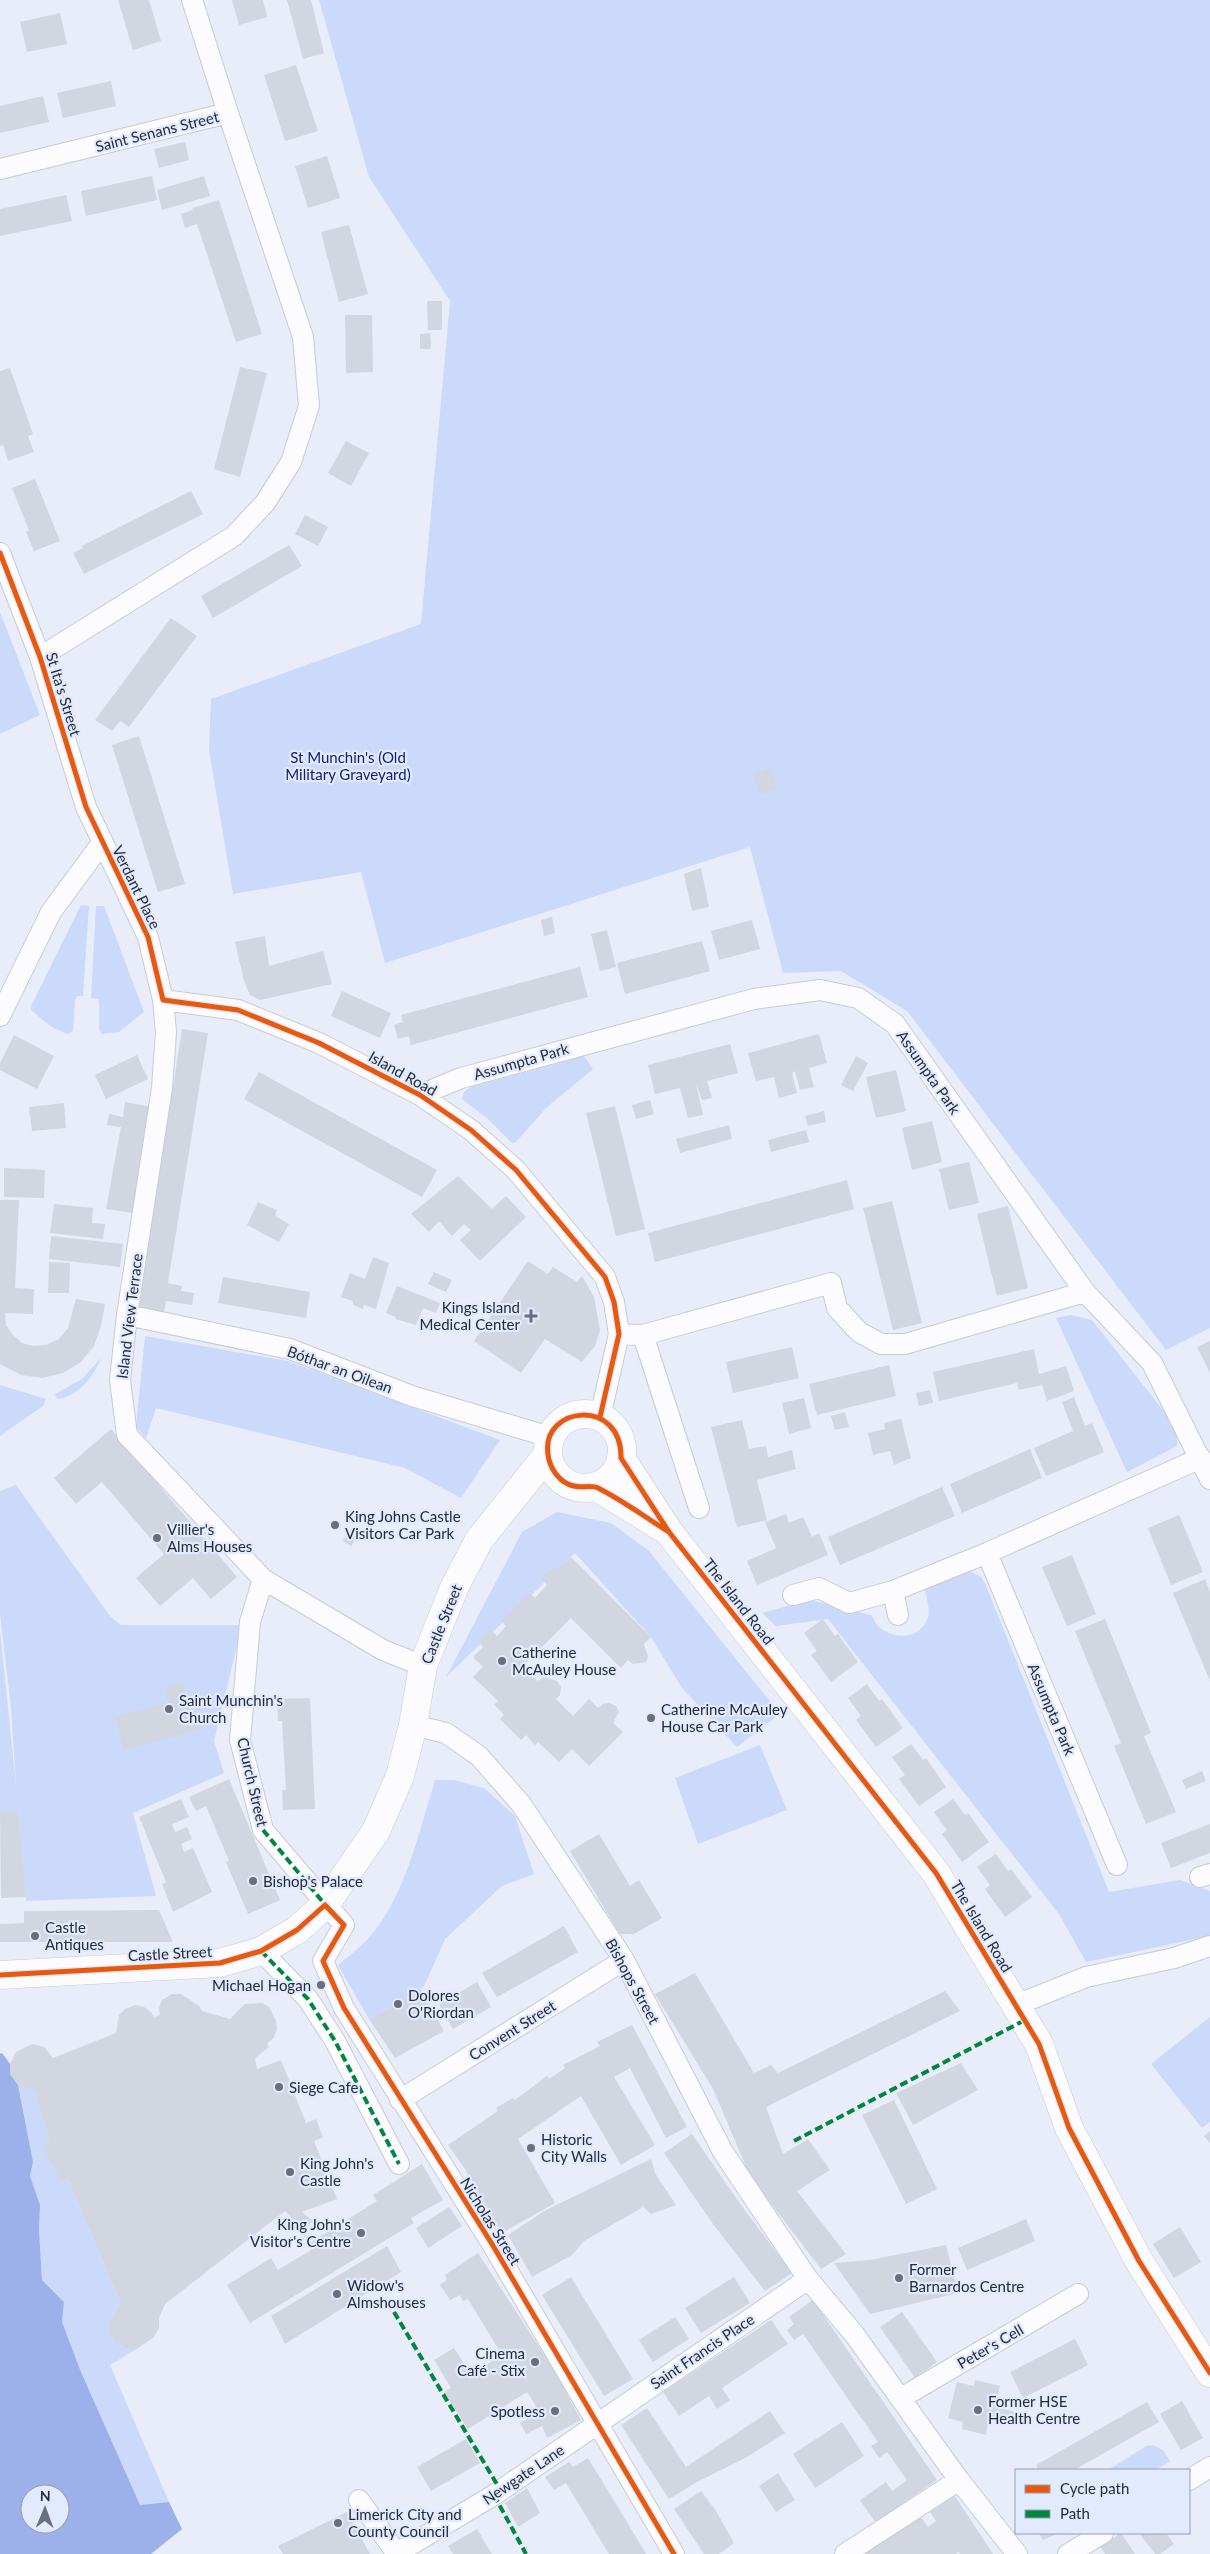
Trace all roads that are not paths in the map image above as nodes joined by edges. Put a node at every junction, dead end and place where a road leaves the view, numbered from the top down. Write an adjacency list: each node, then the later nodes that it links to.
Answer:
1 (192, 0): 2 (street, Saint Senans Street)
2 (228, 113): 3 (street, Saint Senans Street); 5 (street)
3 (0, 169)
4 (0, 553): 5 (street, St Ita's Street)
5 (40, 657): 6 (street, St Ita's Street)
6 (102, 843): 7 (street, Verdant Place); 8 (street, Verdant Place)
7 (163, 1000): 9 (street, Island Road); 11 (street, Island View Terrace)
8 (0, 1016)
9 (420, 1095): 10 (street, Assumpta Park); 12 (street, Island Road)
10 (1085, 1292): 13 (street); 17 (street, Assumpta Park)
11 (127, 1315): 15 (street, Bóthar an Oilean); 25 (street, Island View Terrace)
12 (619, 1334): 13 (street); 14 (street, Island Road)
13 (643, 1335): 22 (street)
14 (600, 1417): 15 (main road); 16 (main road)
15 (549, 1446): 19 (main road); 21 (main road, Castle Street)
16 (621, 1458): 20 (main road); 23 (main road, The Island Road)
17 (1201, 1458): 18 (street, Assumpta Park); 24 (street)
18 (1210, 1479)
19 (568, 1484): 20 (main road); 21 (main road)
20 (595, 1486): 23 (main road)
21 (507, 1502): 29 (main road, Castle Street)
22 (699, 1508)
23 (669, 1532): 37 (main road, The Island Road)
24 (987, 1553): 26 (street); 31 (street, Assumpta Park)
25 (263, 1579): 29 (street, Island View Terrace); 32 (street, Church Street)
26 (893, 1591): 27 (street); 28 (street)
27 (793, 1595)
28 (898, 1614)
29 (423, 1666): 30 (main road, Castle Street)
30 (413, 1725): 32 (main road, Castle Street); 35 (street, Bishops Street)
31 (1117, 1865)
32 (325, 1905): 34 (main road, Castle Street); 38 (street, Nicholas Street)
33 (1210, 1946): 37 (street)
34 (261, 1951): 36 (main road, Castle Street); 39 (street)
35 (624, 1960): 38 (street, Convent Street); 40 (street, Bishops Street)
36 (0, 1975)
37 (1016, 2005): 42 (main road, The Island Road)
38 (400, 2100): 44 (street, Nicholas Street)
39 (399, 2164)
40 (808, 2279): 43 (street, Bishops Street); 44 (street, Saint Francis Place)
41 (1078, 2294): 43 (street, Peter's Cell)
42 (1210, 2373)
43 (901, 2398): 47 (street, Bishops Street)
44 (596, 2423): 50 (street, Newgate Lane); 51 (street, Nicholas Street)
45 (1210, 2467): 46 (street)
46 (1190, 2479)
47 (959, 2480): 52 (street); 53 (street)
48 (359, 2500): 50 (street)
49 (1101, 2534): 54 (street)
50 (397, 2554)
51 (674, 2554)
52 (845, 2554)
53 (1017, 2554)
54 (1068, 2554)

